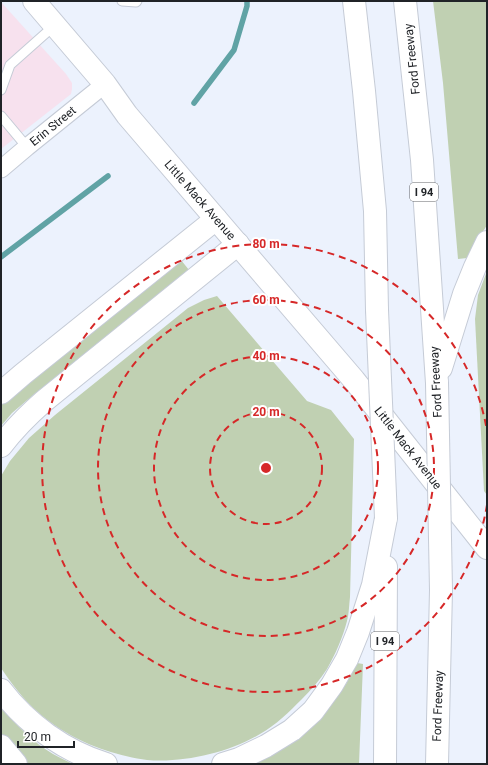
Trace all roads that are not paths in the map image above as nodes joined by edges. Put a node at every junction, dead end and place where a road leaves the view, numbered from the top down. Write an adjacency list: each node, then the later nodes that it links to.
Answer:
1 (34, 1): 6 (main road, Little Mack Avenue)
2 (122, 1): 3 (lane)
3 (137, 1)
4 (354, 1): 18 (main road, I 94, bridge)
5 (405, 1): 15 (main road, Ford Freeway / I 94)
6 (55, 25): 7 (main road, Little Mack Avenue); 8 (lane)
7 (105, 84): 10 (street, Erin Street); 12 (main road, Little Mack Avenue)
8 (1, 90)
9 (1, 116): 10 (lane)
10 (27, 147): 11 (street, Erin Street)
11 (1, 169)
12 (216, 219): 14 (main road, Little Mack Avenue); 16 (main road)
13 (487, 242): 15 (main road)
14 (238, 244): 17 (main road); 19 (main road, Little Mack Avenue)
15 (437, 383): 26 (main road, Ford Freeway / I 94, bridge)
16 (1, 393)
17 (1, 446)
18 (386, 518): 24 (main road); 25 (main road, I 94)
19 (487, 548)
20 (1, 690): 23 (main road)
21 (1, 746): 22 (main road)
22 (16, 764)
23 (106, 764)
24 (223, 764)
25 (385, 764)
26 (437, 764)

